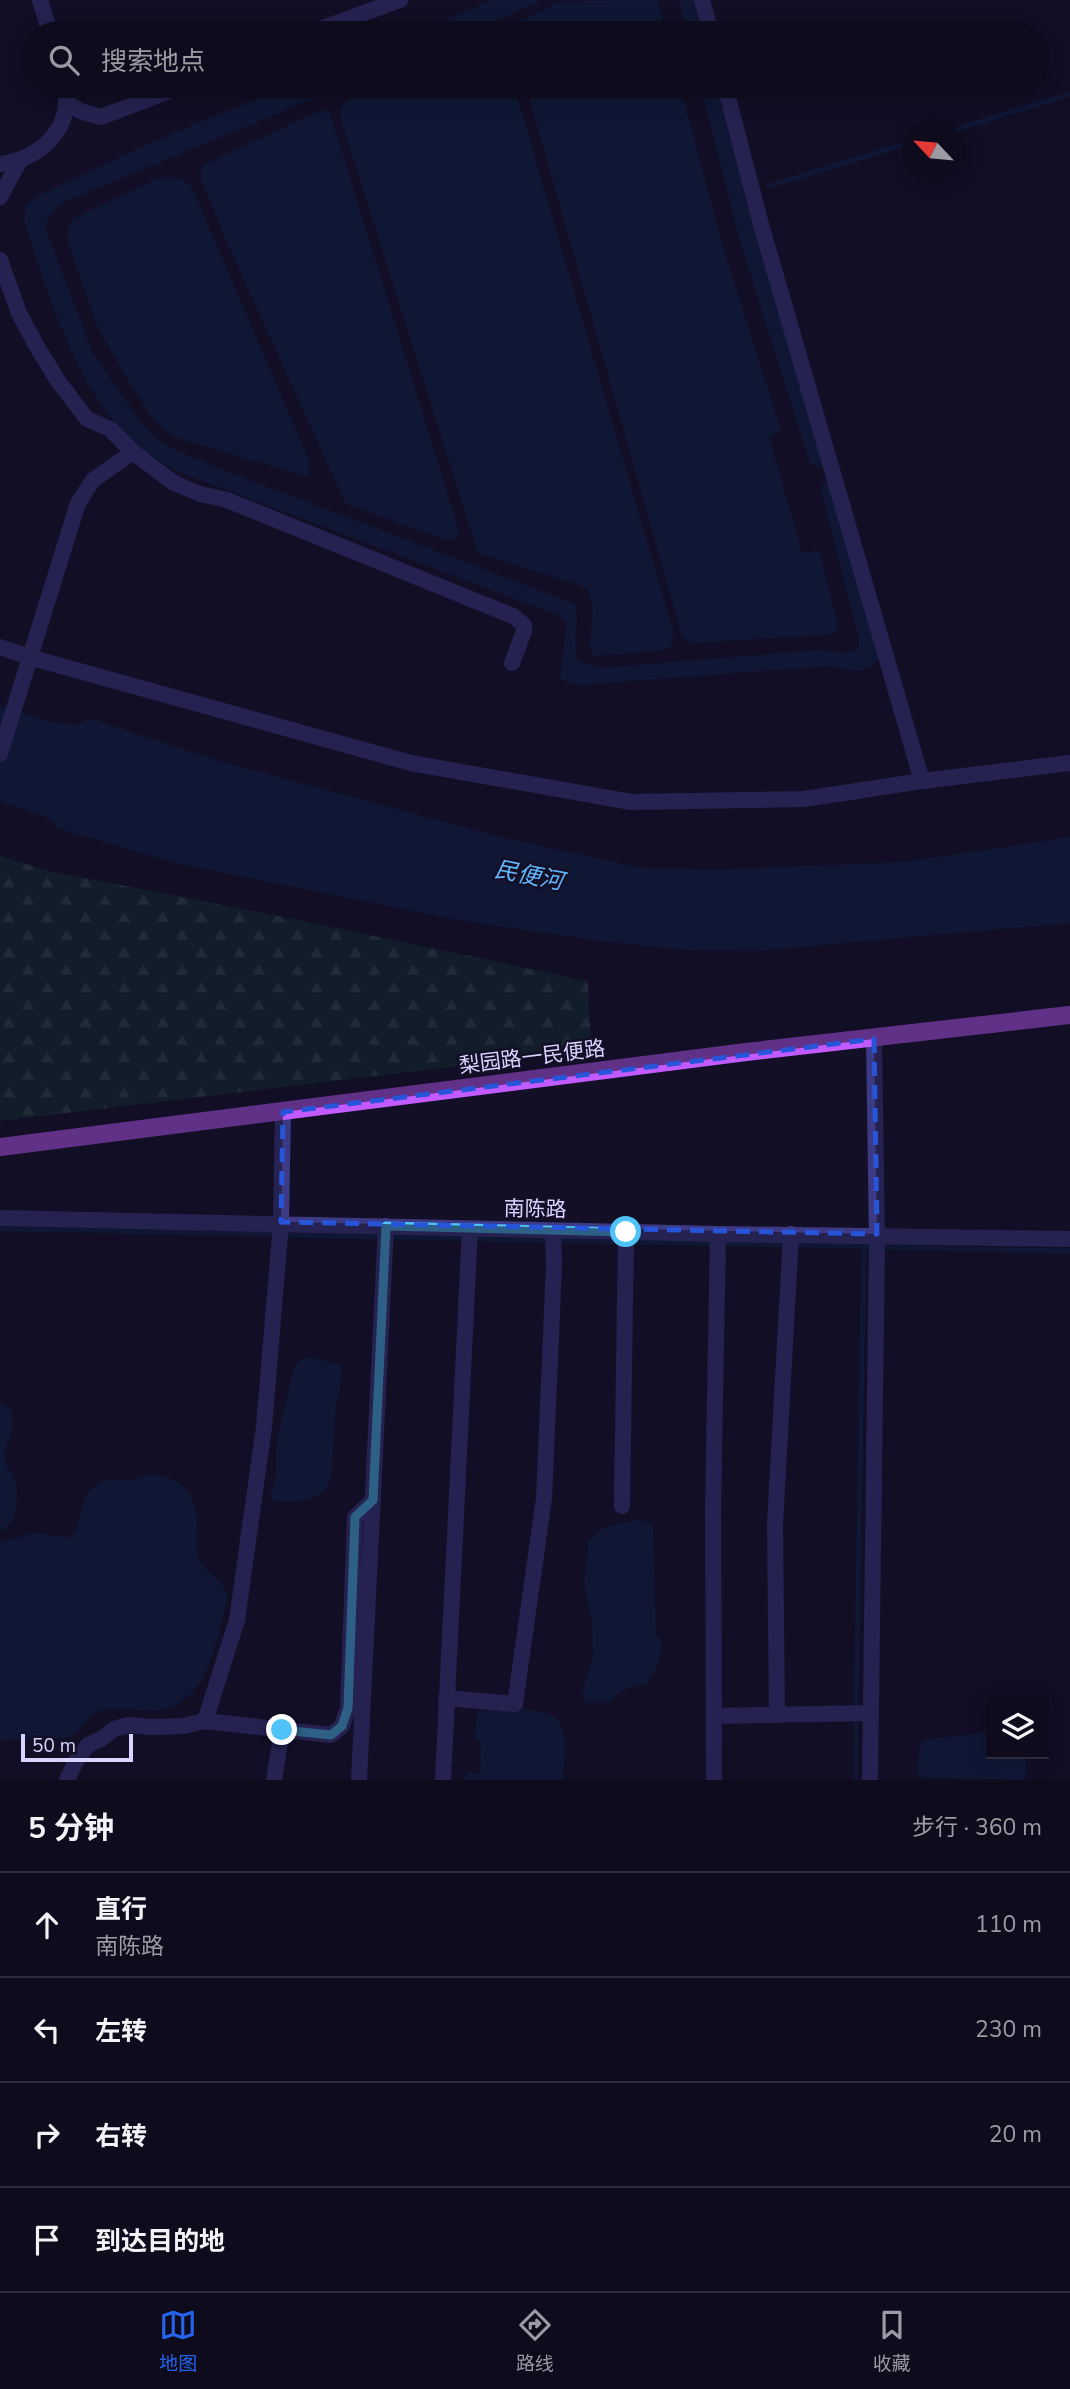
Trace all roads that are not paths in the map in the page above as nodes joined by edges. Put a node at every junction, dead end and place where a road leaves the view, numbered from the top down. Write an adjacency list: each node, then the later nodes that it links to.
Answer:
1 (40, 0): 4 (street)
2 (400, 0): 5 (street)
3 (702, 0): 6 (street)
4 (46, 21)
5 (342, 21)
6 (708, 21)
7 (65, 98): 11 (street)
8 (68, 98): 9 (street)
9 (151, 98)
10 (728, 98): 21 (street)
11 (20, 160): 12 (street); 13 (street)
12 (0, 164)
13 (0, 198)
14 (0, 260): 15 (street)
15 (134, 452): 17 (street); 18 (street)
16 (0, 647): 17 (street)
17 (31, 658): 19 (street); 21 (street)
18 (512, 663)
19 (0, 754)
20 (1070, 763): 21 (street)
21 (922, 781)
22 (1070, 1014): 23 (main road, 梨园路一民便路)
23 (874, 1038): 24 (main road, 梨园路一民便路); 35 (street)
24 (283, 1112): 25 (main road, 梨园路一民便路); 27 (street)
25 (0, 1147)
26 (0, 1218): 27 (street, 南陈路)
27 (280, 1230): 28 (street, 南陈路); 42 (street)
28 (386, 1234): 29 (street, 南陈路); 36 (street)
29 (470, 1236): 30 (street, 南陈路); 38 (street)
30 (553, 1237): 31 (street, 南陈路); 38 (street)
31 (626, 1238): 33 (street, 南陈路); 37 (street)
32 (1070, 1239): 35 (street, 南陈路)
33 (718, 1240): 34 (street, 南陈路); 41 (street)
34 (791, 1241): 35 (street, 南陈路); 40 (street)
35 (877, 1243): 39 (street)
36 (373, 1500): 43 (street); 46 (street)
37 (622, 1506)
38 (446, 1698): 47 (street)
39 (861, 1713): 40 (street); 49 (street)
40 (776, 1715): 41 (street)
41 (714, 1716): 48 (street)
42 (205, 1721): 43 (street); 44 (street)
43 (282, 1730): 45 (street)
44 (67, 1780)
45 (274, 1780)
46 (359, 1780)
47 (443, 1780)
48 (714, 1780)
49 (870, 1780)

